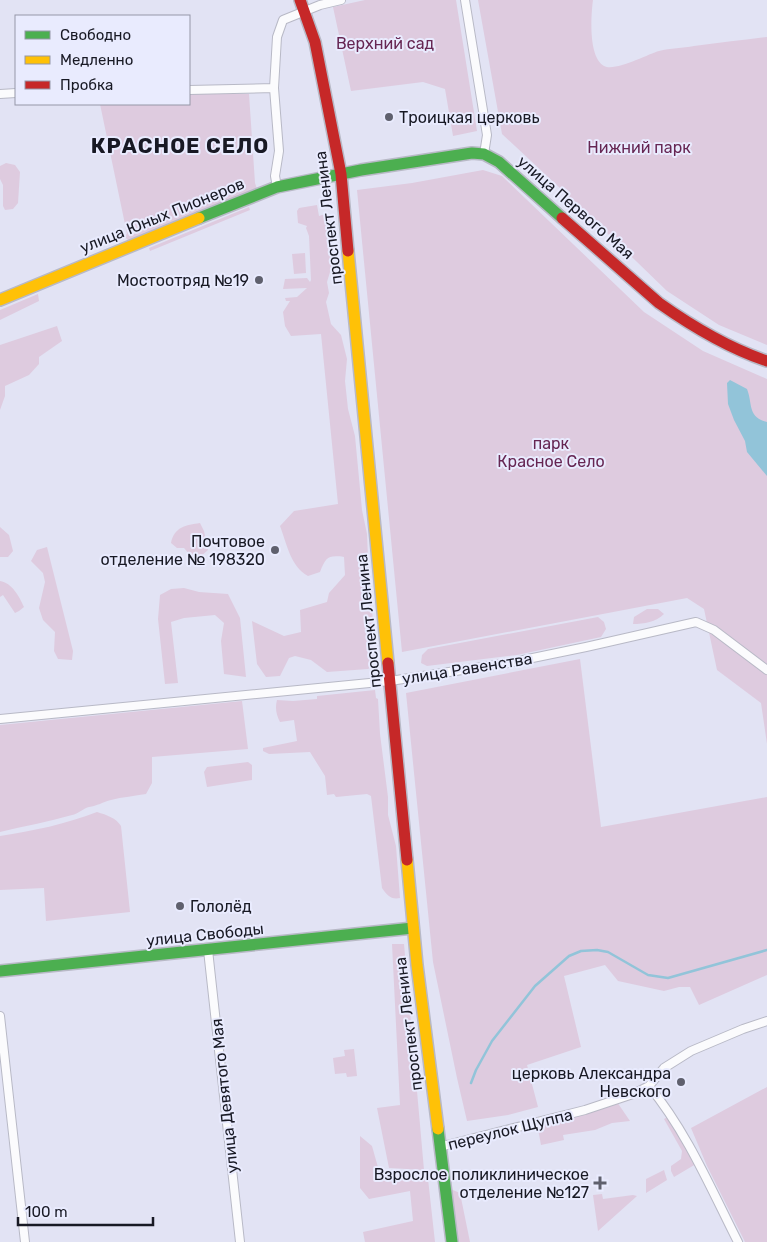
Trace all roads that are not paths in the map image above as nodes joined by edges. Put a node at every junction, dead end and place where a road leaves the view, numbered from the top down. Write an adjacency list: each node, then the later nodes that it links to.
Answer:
1 (341, 0): 3 (street)
2 (465, 0): 8 (street)
3 (303, 5): 4 (street); 9 (main road, проспект Ленина)
4 (274, 88): 5 (street); 10 (street)
5 (190, 90)
6 (0, 94): 7 (street)
7 (15, 94)
8 (484, 154): 9 (main road); 12 (main road, улица Первого Мая)
9 (341, 174): 10 (main road, улица Юных Пионеров); 14 (main road, проспект Ленина)
10 (277, 188): 11 (main road, улица Юных Пионеров)
11 (0, 300)
12 (767, 361)
13 (767, 670): 14 (street, улица Равенства)
14 (390, 681): 15 (street, улица Равенства); 16 (main road, проспект Ленина)
15 (0, 718)
16 (413, 928): 17 (main road, улица Свободы); 22 (main road, проспект Ленина)
17 (208, 950): 18 (main road, улица Свободы); 24 (street, улица Девятого Мая)
18 (0, 971)
19 (0, 1016): 23 (street)
20 (767, 1022): 21 (street, переулок Щуппа)
21 (649, 1086): 22 (street, переулок Щуппа); 26 (street)
22 (439, 1147): 25 (main road, проспект Ленина)
23 (25, 1242)
24 (240, 1242)
25 (452, 1242)
26 (738, 1242)

